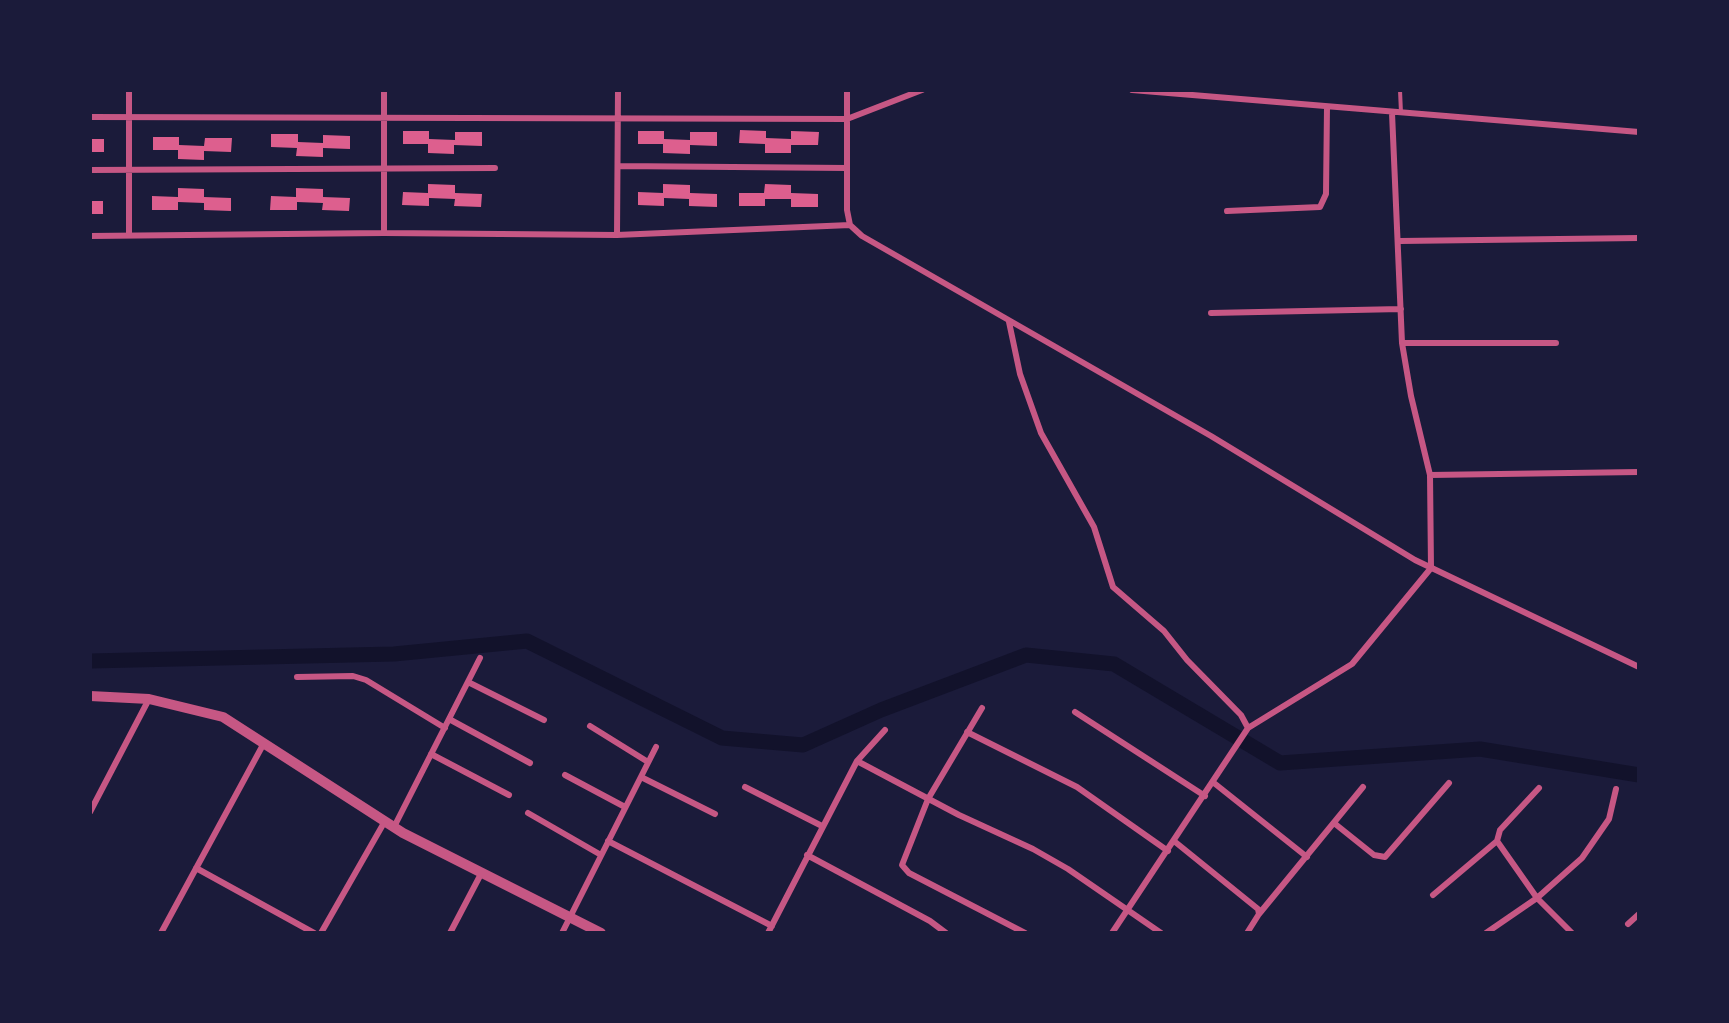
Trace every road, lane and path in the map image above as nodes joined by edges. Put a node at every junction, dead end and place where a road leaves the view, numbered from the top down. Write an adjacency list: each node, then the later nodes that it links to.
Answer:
1 (129, 90): 12 (street)
2 (384, 90): 13 (street)
3 (618, 90): 14 (street)
4 (847, 90): 15 (street)
5 (922, 90): 15 (street)
6 (1132, 90): 8 (street)
7 (1400, 90): 10 (lane)
8 (1327, 107): 9 (street); 23 (street)
9 (1392, 113): 10 (street); 30 (street)
10 (1401, 114): 16 (street)
11 (90, 117): 12 (street)
12 (129, 117): 13 (street); 22 (street)
13 (384, 118): 14 (street); 20 (street)
14 (618, 118): 15 (street); 17 (street)
15 (847, 119): 19 (street)
16 (1639, 132)
17 (618, 166): 19 (street); 27 (street)
18 (495, 168): 20 (street)
19 (847, 168): 24 (street)
20 (384, 169): 22 (street); 25 (street)
21 (90, 170): 22 (street)
22 (129, 170): 26 (street)
23 (1227, 212)
24 (850, 225): 27 (street); 33 (street)
25 (384, 233): 26 (street); 27 (street)
26 (129, 235): 28 (street)
27 (617, 235)
28 (90, 236)
29 (1639, 238): 30 (street)
30 (1400, 241): 31 (street)
31 (1401, 309): 32 (street); 34 (street)
32 (1211, 313)
33 (1010, 322): 38 (street); 51 (street)
34 (1402, 343): 35 (street); 37 (street)
35 (1556, 343)
36 (1639, 472): 37 (street)
37 (1430, 475): 38 (street)
38 (1431, 568): 40 (street); 51 (street)
39 (480, 658): 42 (street)
40 (1639, 667)
41 (297, 677): 50 (street)
42 (468, 682): 47 (street); 48 (street)
43 (90, 696): 44 (street)
44 (149, 699): 54 (street); 72 (street)
45 (982, 708): 53 (street)
46 (1075, 712): 69 (street)
47 (449, 718): 50 (street); 59 (street)
48 (544, 720)
49 (590, 726): 58 (street)
50 (445, 728): 56 (street)
51 (1248, 728): 62 (street)
52 (885, 730): 57 (street)
53 (968, 732): 70 (street); 81 (street)
54 (264, 743): 76 (street); 85 (street)
55 (656, 747): 58 (street)
56 (431, 754): 68 (street); 76 (street)
57 (857, 761): 70 (street); 77 (street)
58 (648, 762): 61 (street)
59 (531, 763)
60 (565, 775): 71 (street)
61 (641, 777): 71 (street); 74 (street)
62 (1214, 783): 69 (street); 84 (street)
63 (1449, 783): 75 (street)
64 (745, 787): 77 (street)
65 (1363, 787): 75 (street)
66 (1539, 788): 79 (street)
67 (1616, 789): 88 (street)
68 (509, 795)
69 (1205, 796): 80 (street)
70 (928, 799): 89 (street); 103 (street)
71 (625, 807): 78 (street)
72 (90, 813)
73 (528, 813): 82 (street)
74 (715, 814)
75 (1334, 823): 84 (street)
76 (389, 824): 86 (street); 97 (street)
77 (822, 826): 83 (street)
78 (608, 841): 82 (street); 94 (street)
79 (1497, 841): 87 (street); 88 (street)
80 (1174, 842): 81 (street); 90 (street)
81 (1167, 851): 89 (street)
82 (601, 855): 92 (street)
83 (807, 855): 94 (street); 102 (street)
84 (1307, 857): 90 (street)
85 (196, 868): 95 (street); 96 (street)
86 (482, 872): 92 (street); 98 (street)
87 (1432, 895)
88 (1537, 898): 107 (street); 108 (street)
89 (1128, 910): 104 (street); 105 (street)
90 (1259, 914): 106 (street)
91 (1639, 914): 93 (street)
92 (571, 916): 99 (street); 100 (street)
93 (1628, 924)
94 (772, 926): 101 (street)
95 (161, 933)
96 (314, 933)
97 (321, 933)
98 (450, 933)
99 (562, 933)
100 (601, 933)
101 (768, 933)
102 (946, 933)
103 (1025, 933)
104 (1112, 933)
105 (1161, 933)
106 (1246, 933)
107 (1486, 933)
108 (1572, 933)

